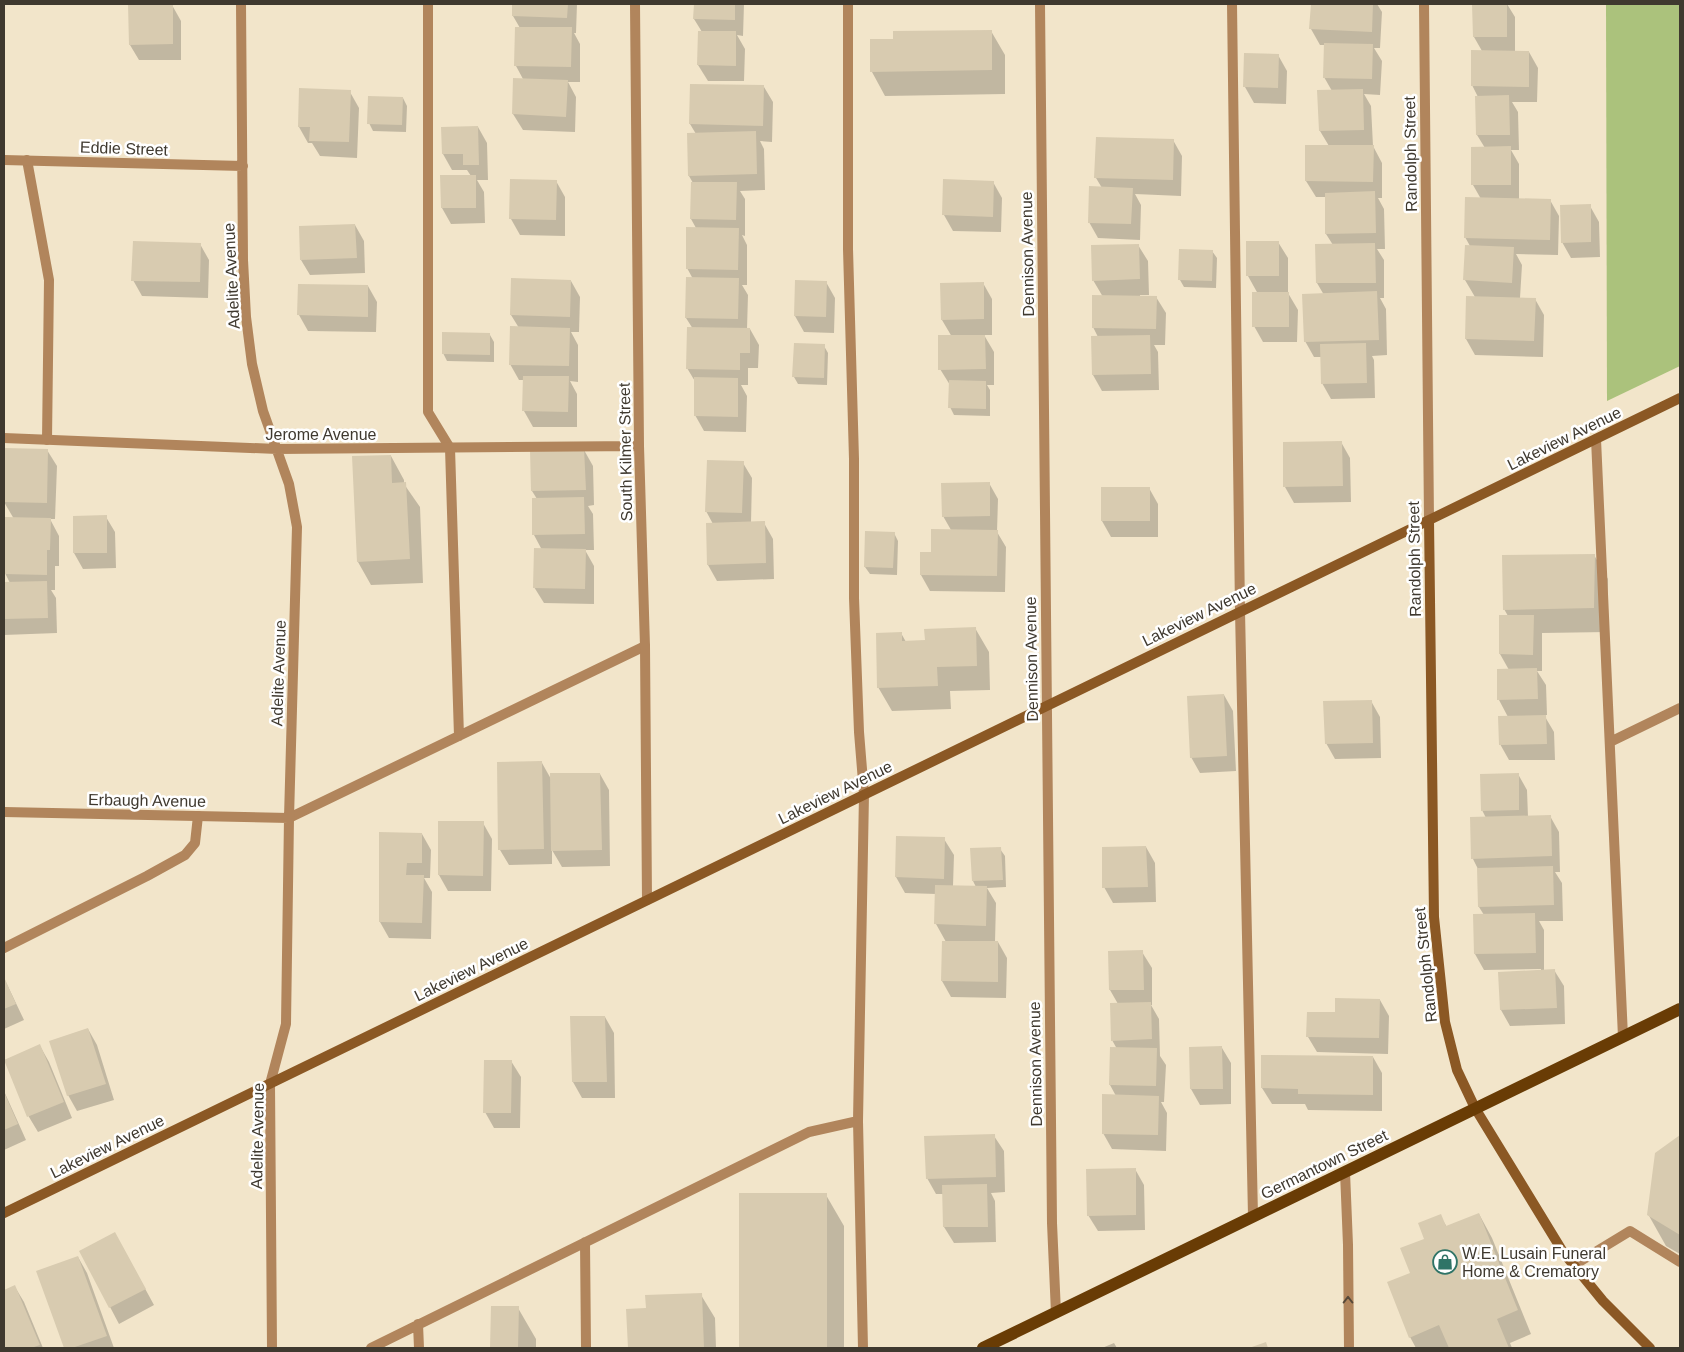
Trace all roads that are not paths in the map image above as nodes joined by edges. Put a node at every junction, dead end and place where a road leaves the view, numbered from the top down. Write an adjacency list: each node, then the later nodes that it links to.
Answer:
1 (241, 4): 10 (street, Adelite Avenue)
2 (428, 4): 16 (street)
3 (635, 4): 15 (street, South Kilmer Street)
4 (848, 4): 25 (street)
5 (1040, 4): 21 (street, Dennison Avenue)
6 (1232, 4): 19 (street)
7 (1424, 4): 18 (street, Randolph Street)
8 (4, 160): 9 (street, Eddie Street)
9 (27, 160): 10 (street, Eddie Street); 14 (street)
10 (242, 166): 17 (street, Adelite Avenue)
11 (1680, 398): 13 (street, Lakeview Avenue)
12 (4, 438): 14 (street, Jerome Avenue)
13 (1596, 439): 18 (street, Lakeview Avenue); 24 (street)
14 (47, 440): 17 (street, Jerome Avenue)
15 (639, 446): 16 (street, Jerome Avenue); 20 (street, South Kilmer Street)
16 (450, 448): 17 (street, Jerome Avenue); 23 (street)
17 (277, 450): 28 (street, Adelite Avenue)
18 (1429, 520): 19 (street, Lakeview Avenue); 34 (street, Randolph Street)
19 (1240, 611): 21 (street, Lakeview Avenue); 38 (street)
20 (645, 646): 23 (street); 29 (street, South Kilmer Street)
21 (1047, 705): 25 (street, Lakeview Avenue); 42 (street, Dennison Avenue)
22 (1680, 708): 24 (street)
23 (459, 736): 28 (street)
24 (1610, 742): 32 (street)
25 (864, 794): 29 (street, Lakeview Avenue); 35 (street)
26 (4, 812): 27 (street, Erbaugh Avenue)
27 (198, 816): 28 (street, Erbaugh Avenue); 30 (street)
28 (289, 818): 33 (street, Adelite Avenue)
29 (647, 900): 33 (street, Lakeview Avenue)
30 (4, 948)
31 (1680, 1009): 32 (main road, Germantown Street)
32 (1623, 1037): 34 (main road, Germantown Street)
33 (270, 1084): 37 (street, Lakeview Avenue); 44 (street, Adelite Avenue)
34 (1475, 1108): 36 (main road, Germantown Street); 41 (street, Randolph Street)
35 (858, 1121): 39 (street); 48 (street)
36 (1345, 1172): 38 (main road, Germantown Street); 50 (street, one-way to 36)
37 (4, 1213)
38 (1254, 1216): 42 (main road, Germantown Street)
39 (585, 1242): 43 (street); 47 (street)
40 (1680, 1262): 41 (street)
41 (1574, 1265): 51 (street, Randolph Street)
42 (1056, 1313): 49 (main road, Germantown Street)
43 (418, 1324): 45 (street); 46 (street)
44 (272, 1348)
45 (371, 1348)
46 (419, 1348)
47 (586, 1348)
48 (863, 1348)
49 (983, 1348)
50 (1349, 1348)
51 (1650, 1348)

